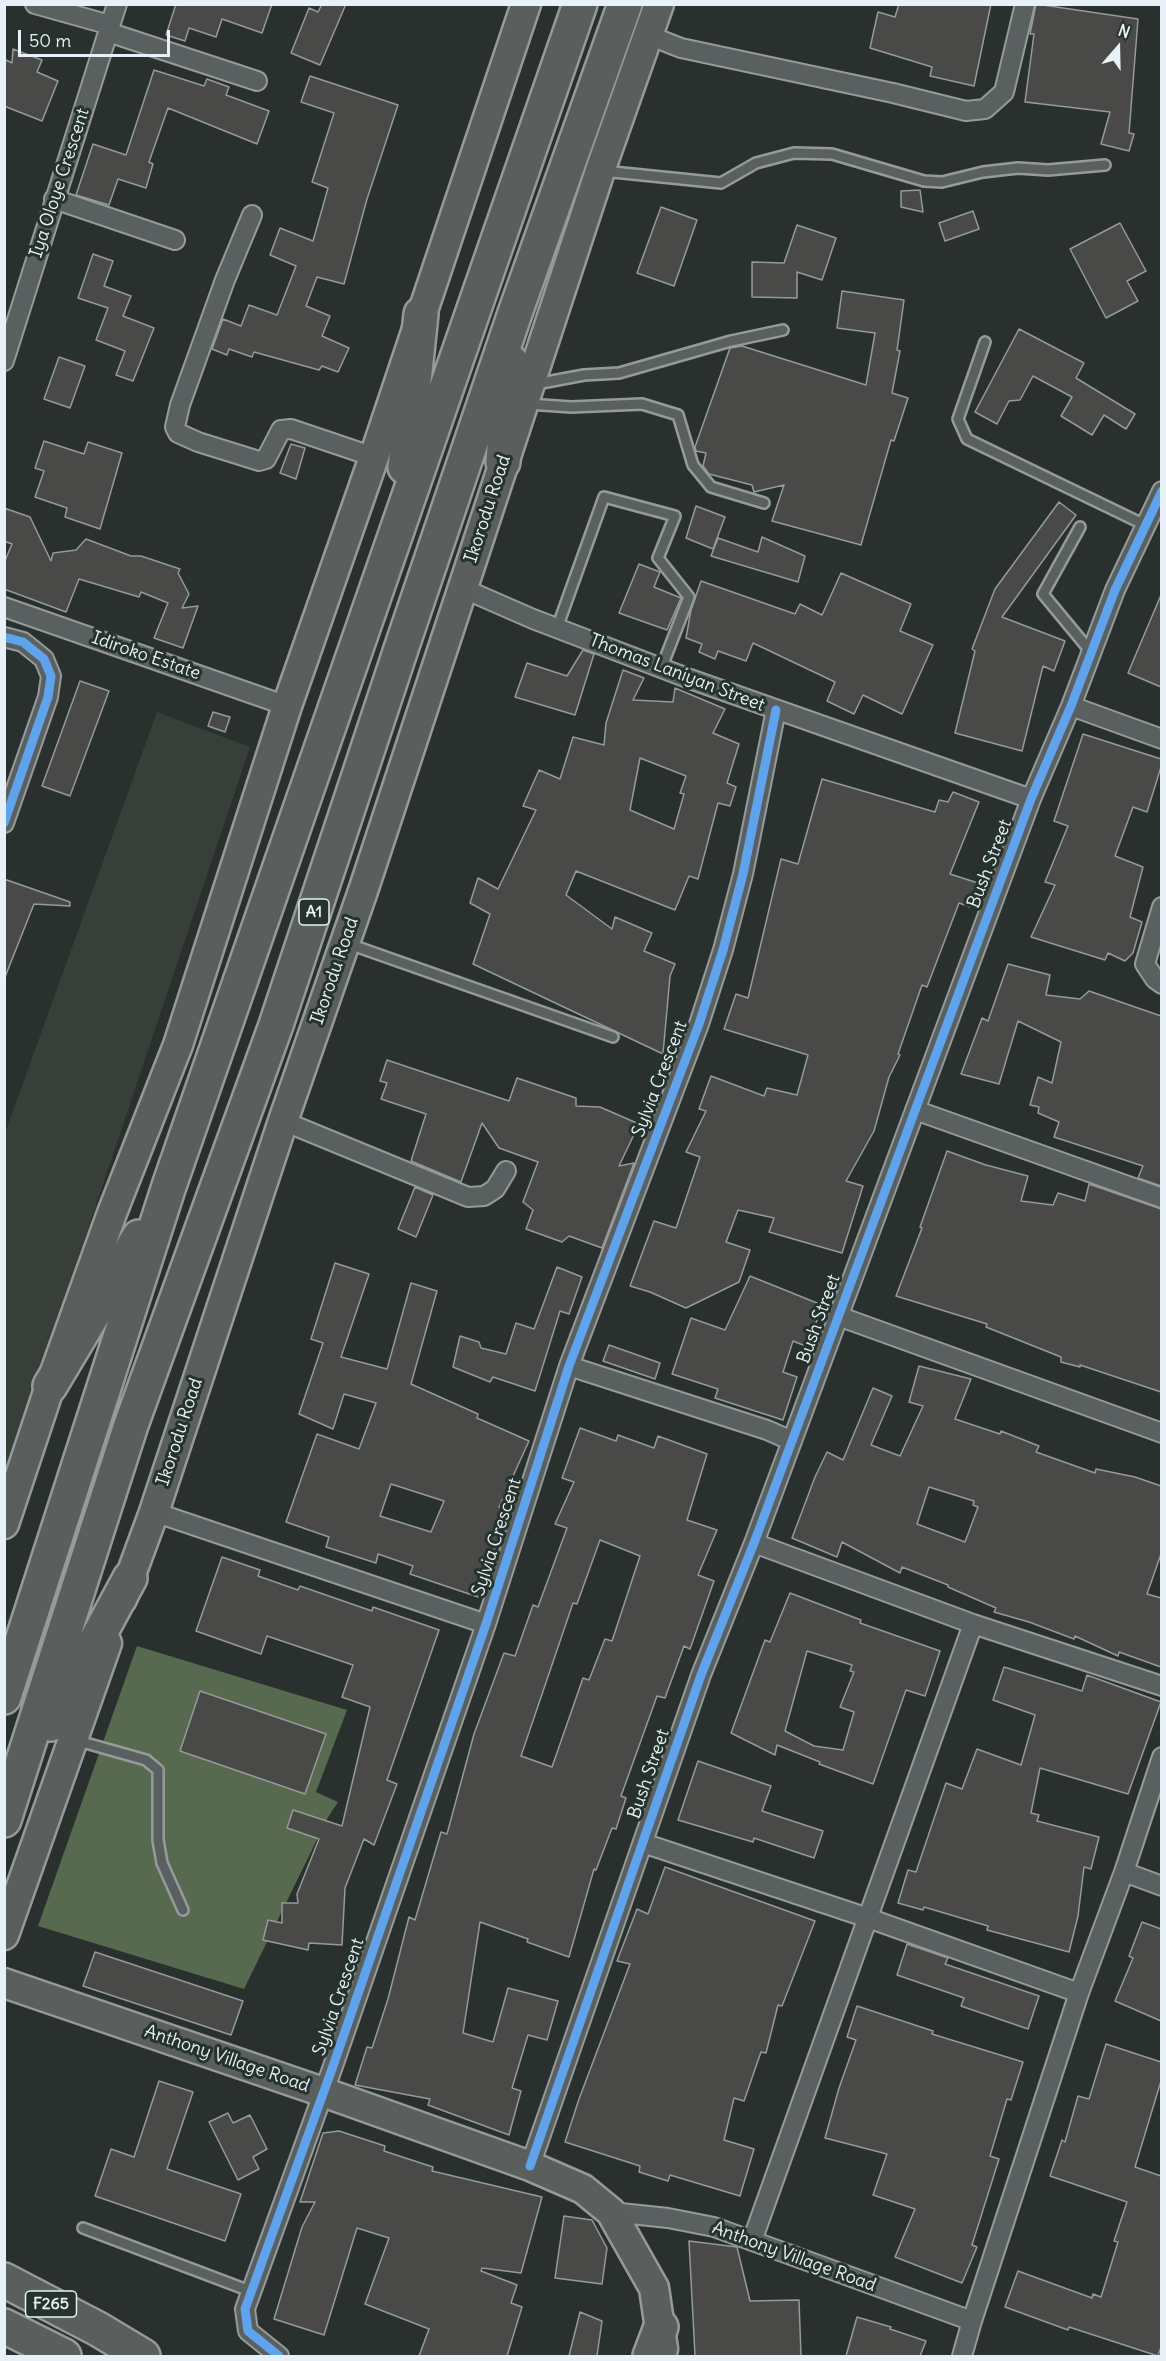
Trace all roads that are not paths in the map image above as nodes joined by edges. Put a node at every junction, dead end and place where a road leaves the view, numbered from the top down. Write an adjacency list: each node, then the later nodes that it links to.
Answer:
1 (34, 4): 8 (street)
2 (117, 4): 8 (street, Iya Oloye Crescent)
3 (526, 4): 17 (main road)
4 (580, 4): 26 (highway)
5 (625, 4): 16 (highway, Ikorodu Road / A1)
6 (659, 4): 9 (main road, Ikorodu Road)
7 (1024, 4): 9 (street)
8 (109, 28): 10 (street); 13 (street, Iya Oloye Crescent)
9 (648, 35): 12 (main road, Ikorodu Road)
10 (257, 81)
11 (1105, 165): 12 (lane)
12 (600, 171): 21 (main road, Ikorodu Road)
13 (54, 200): 15 (street); 20 (street, Iya Oloye Crescent)
14 (252, 214): 22 (street)
15 (175, 240)
16 (515, 313): 23 (highway); 65 (highway, Ikorodu Road / A1)
17 (421, 314): 22 (main road); 26 (highway)
18 (783, 330): 21 (lane)
19 (985, 342): 27 (lane)
20 (4, 361)
21 (527, 394): 23 (main road, Ikorodu Road); 25 (lane)
22 (374, 456): 36 (main road)
23 (503, 462): 29 (main road, Ikorodu Road)
24 (1161, 491): 27 (street, Bush Street)
25 (764, 503)
26 (399, 522): 48 (highway)
27 (1145, 525): 33 (street, Bush Street)
28 (1080, 527): 33 (lane)
29 (462, 588): 31 (street, Thomas Laniyan Street); 42 (main road, Ikorodu Road)
30 (4, 607): 36 (street, Idiroko Estate)
31 (557, 628): 34 (street, Thomas Laniyan Street); 34 (lane)
32 (4, 637): 40 (street)
33 (1091, 652): 35 (street, Bush Street)
34 (661, 669): 37 (street, Thomas Laniyan Street)
35 (1071, 705): 38 (street); 39 (street, Bush Street)
36 (287, 706): 52 (main road)
37 (776, 710): 39 (street, Thomas Laniyan Street); 51 (street, Sylvia Crescent)
38 (1161, 739)
39 (1031, 799): 45 (street, Bush Street)
40 (4, 823)
41 (1161, 907): 43 (street)
42 (344, 942): 44 (lane); 46 (main road, Ikorodu Road)
43 (1161, 984)
44 (613, 1037)
45 (915, 1110): 49 (street); 50 (street, Bush Street)
46 (283, 1120): 47 (street); 55 (main road, Ikorodu Road)
47 (506, 1171)
48 (169, 1186): 52 (highway); 62 (highway)
49 (1161, 1198)
50 (838, 1316): 53 (street); 54 (street, Bush Street)
51 (569, 1366): 54 (street); 59 (street, Sylvia Crescent)
52 (50, 1386): 56 (main road)
53 (1161, 1433)
54 (792, 1441): 57 (street, Bush Street)
55 (154, 1512): 58 (main road, Ikorodu Road); 59 (street)
56 (4, 1524)
57 (754, 1543): 60 (street); 66 (street, Bush Street)
58 (130, 1578): 63 (main road, Ikorodu Road); 65 (highway)
59 (486, 1624): 74 (street, Sylvia Crescent)
60 (973, 1624): 61 (street); 70 (street)
61 (1161, 1686)
62 (4, 1697)
63 (73, 1740): 69 (lane); 71 (main road, Ikorodu Road)
64 (1161, 1757): 67 (street)
65 (5, 1817)
66 (643, 1843): 70 (street); 75 (street, Bush Street)
67 (1124, 1872): 68 (street); 73 (street)
68 (1161, 1886)
69 (183, 1910)
70 (868, 1918): 73 (street); 78 (street)
71 (4, 1935)
72 (4, 1983): 74 (main road, Anthony Village Road)
73 (1079, 1993): 81 (street)
74 (323, 2092): 75 (main road, Anthony Village Road); 80 (street, Sylvia Crescent)
75 (530, 2166): 76 (main road, Anthony Village Road)
76 (611, 2212): 78 (street, Anthony Village Road); 83 (main road, Anthony Village Road)
77 (83, 2228): 80 (lane)
78 (752, 2241): 81 (street, Anthony Village Road)
79 (4, 2280): 85 (highway, F265)
80 (250, 2291): 86 (street, Sylvia Crescent)
81 (972, 2321): 87 (street)
82 (4, 2326): 84 (highway, F265)
83 (658, 2347)
84 (64, 2356)
85 (143, 2356)
86 (279, 2356)
87 (962, 2356)

